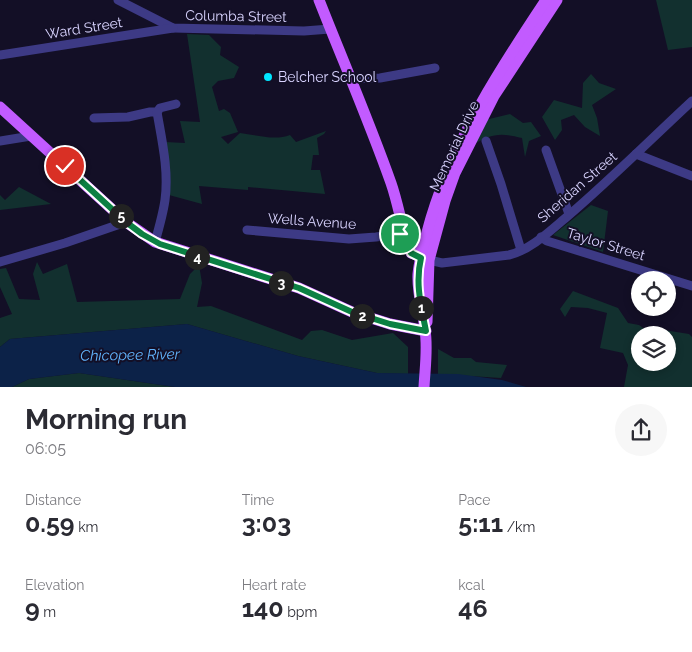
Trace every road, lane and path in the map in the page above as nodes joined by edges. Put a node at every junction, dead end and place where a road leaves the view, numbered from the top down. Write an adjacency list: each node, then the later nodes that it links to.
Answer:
1 (118, 0): 5 (street, Columba Street)
2 (319, 0): 6 (main road)
3 (546, 0): 22 (main road, Memorial Drive)
4 (558, 0): 29 (main road, Memorial Drive)
5 (173, 28): 6 (street, Columba Street); 7 (street, Ward Street)
6 (330, 29): 9 (main road)
7 (0, 55)
8 (435, 68): 9 (street)
9 (350, 80): 25 (main road)
10 (692, 101): 19 (street, Sheridan Street)
11 (176, 104): 13 (street)
12 (0, 107): 15 (main road)
13 (157, 112): 14 (street); 27 (street)
14 (94, 118)
15 (31, 136): 16 (street); 23 (main road)
16 (0, 141)
17 (486, 141): 28 (street)
18 (546, 150): 21 (street)
19 (636, 154): 20 (street); 21 (street, Sheridan Street)
20 (692, 176)
21 (569, 214): 26 (street, Sheridan Street)
22 (430, 221): 25 (main road); 29 (main road, Memorial Drive)
23 (126, 222): 27 (main road); 30 (street)
24 (247, 230): 25 (street, Wells Avenue)
25 (407, 234): 29 (main road)
26 (540, 237): 28 (street, Sheridan Street); 31 (street, Taylor Street)
27 (155, 242): 32 (main road)
28 (521, 250): 29 (street, Sheridan Street)
29 (425, 259): 32 (main road, Memorial Drive)
30 (0, 262)
31 (692, 286)
32 (426, 331): 33 (main road, Memorial Drive)
33 (424, 387)

